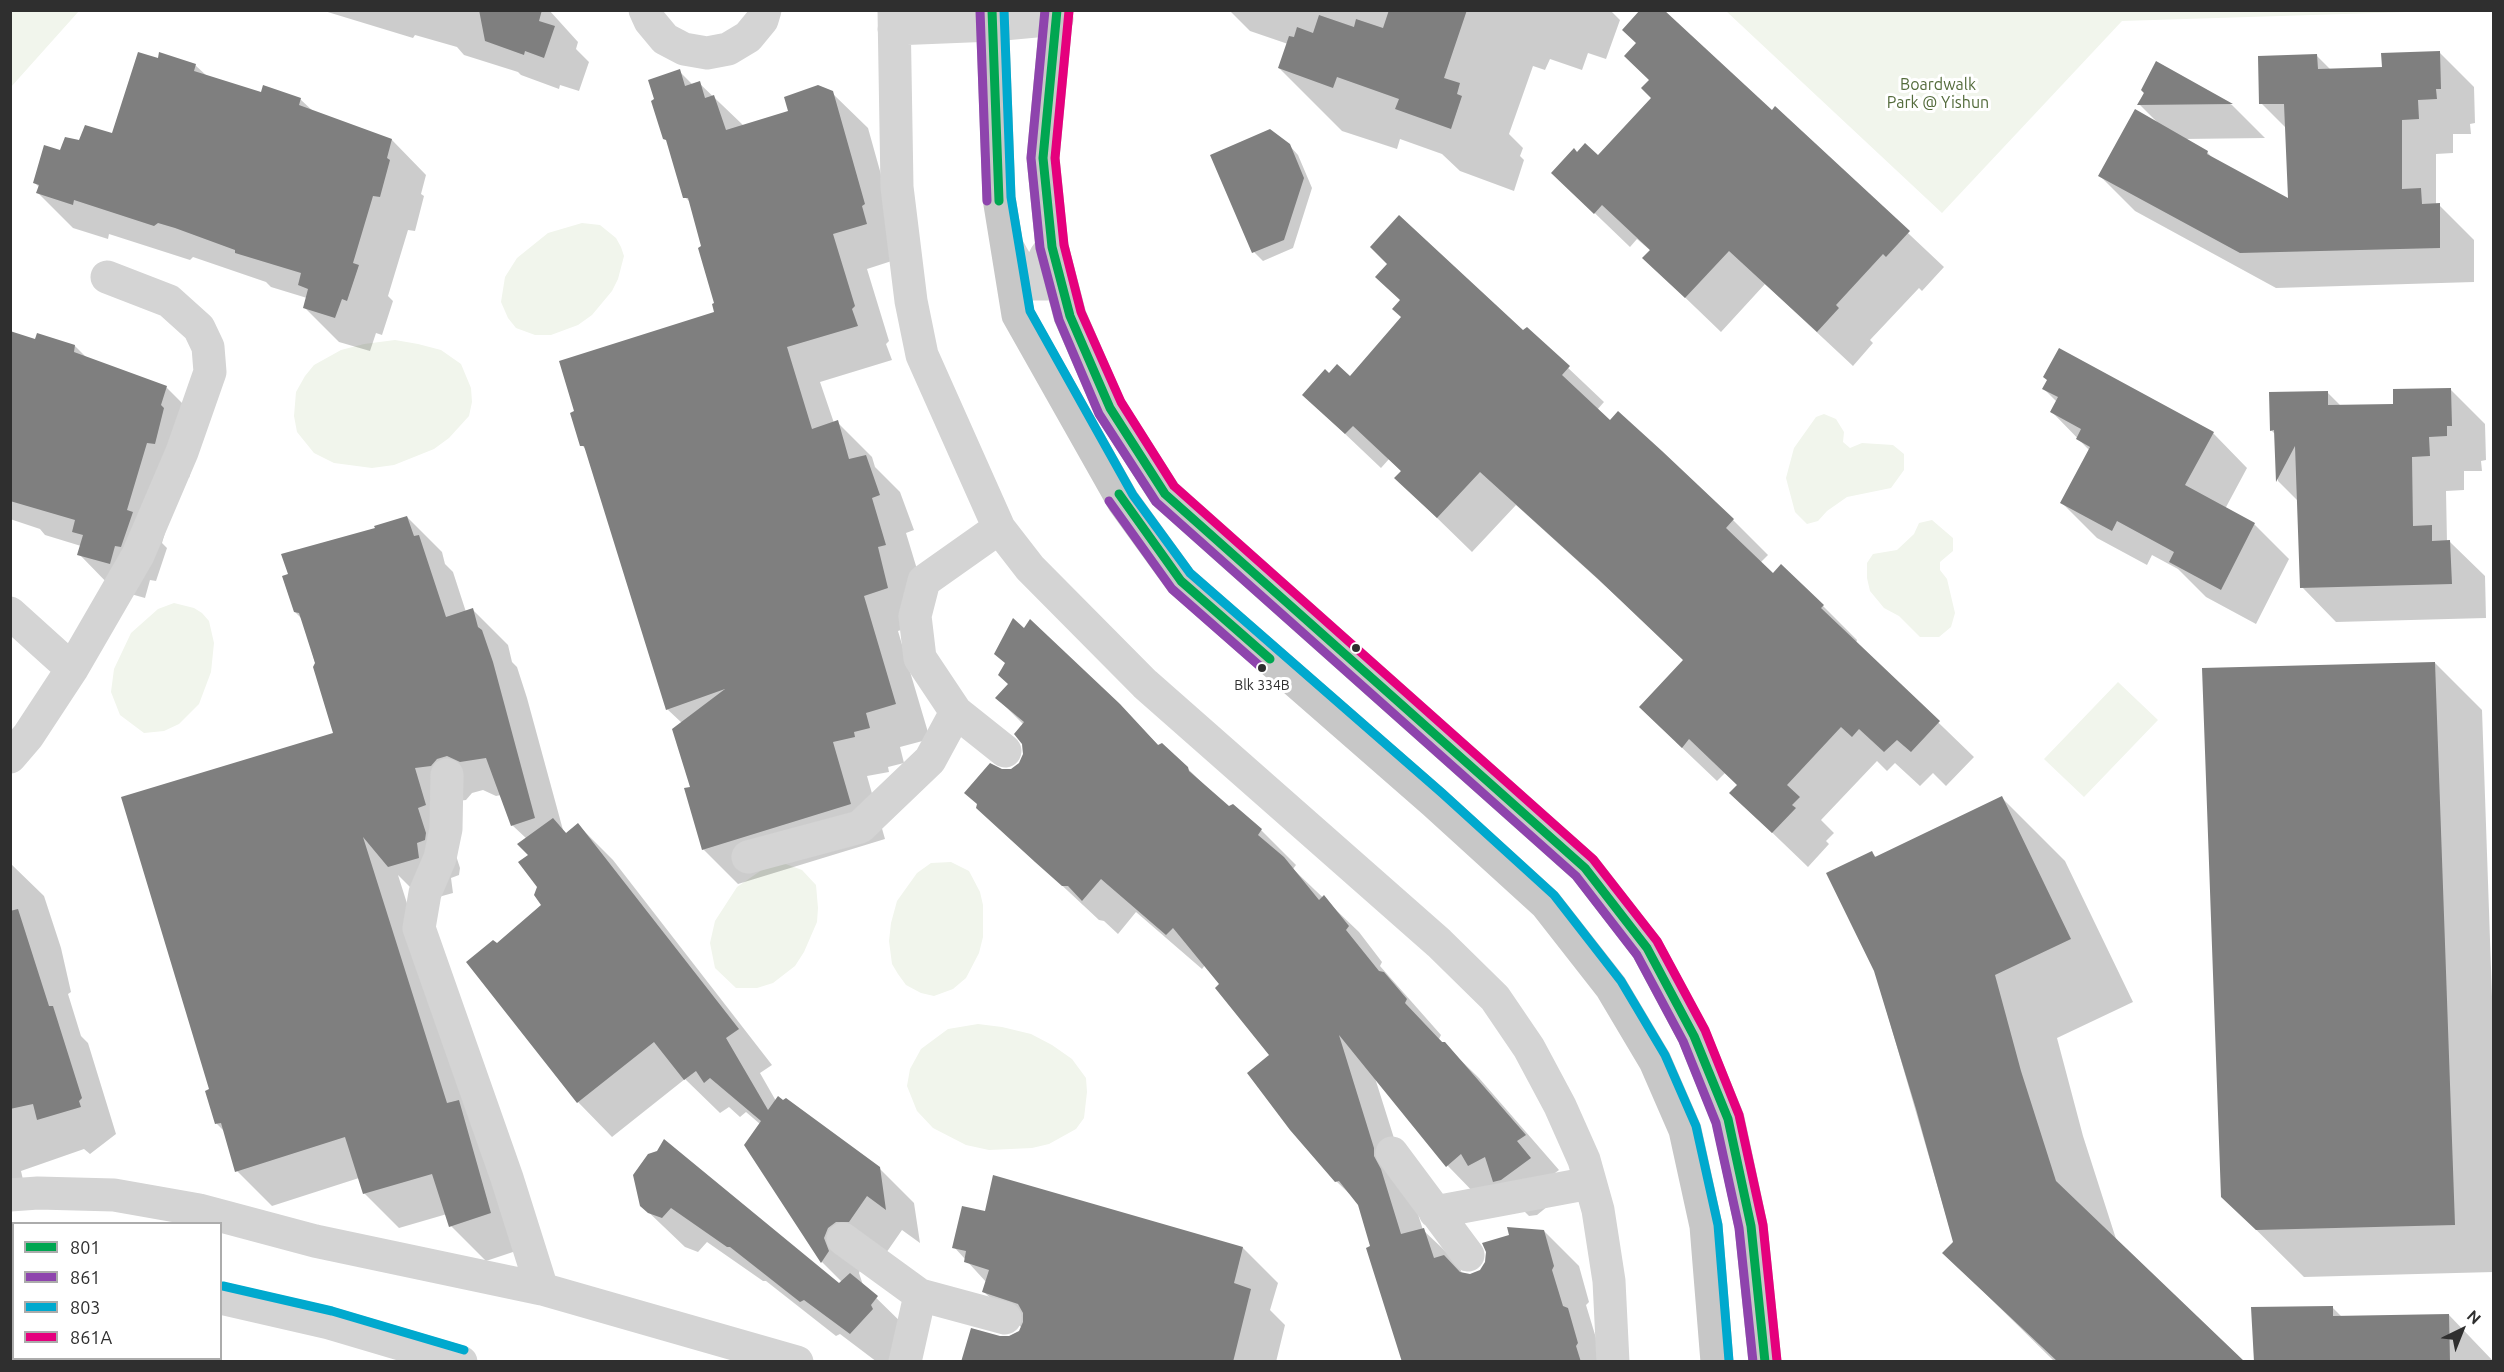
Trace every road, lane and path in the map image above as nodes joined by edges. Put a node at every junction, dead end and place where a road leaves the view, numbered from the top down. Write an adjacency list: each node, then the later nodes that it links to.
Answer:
1 (645, 10): 2 (street)
2 (765, 10)
3 (1057, 15): 5 (street); 7 (main road)
4 (889, 17): 5 (street); 9 (street)
5 (993, 18): 6 (main road)
6 (1007, 245): 7 (street); 31 (main road)
7 (1052, 247): 32 (main road)
8 (107, 278): 11 (street)
9 (999, 528): 12 (street); 18 (street)
10 (10, 613): 11 (street)
11 (72, 669): 14 (street)
12 (956, 712): 13 (street); 16 (street)
13 (1005, 751)
14 (10, 757)
15 (447, 775): 23 (street)
16 (748, 857)
17 (1392, 1153): 20 (street)
18 (1590, 1183): 20 (street); 30 (street)
19 (10, 1196): 23 (street)
20 (1436, 1212): 22 (street)
21 (843, 1239): 24 (street)
22 (1468, 1255)
23 (543, 1289): 28 (street)
24 (920, 1295): 26 (street); 29 (street)
25 (222, 1298): 27 (street)
26 (1005, 1318)
27 (461, 1362)
28 (797, 1362)
29 (905, 1362)
30 (1613, 1362)
31 (1717, 1362)
32 (1765, 1362)

